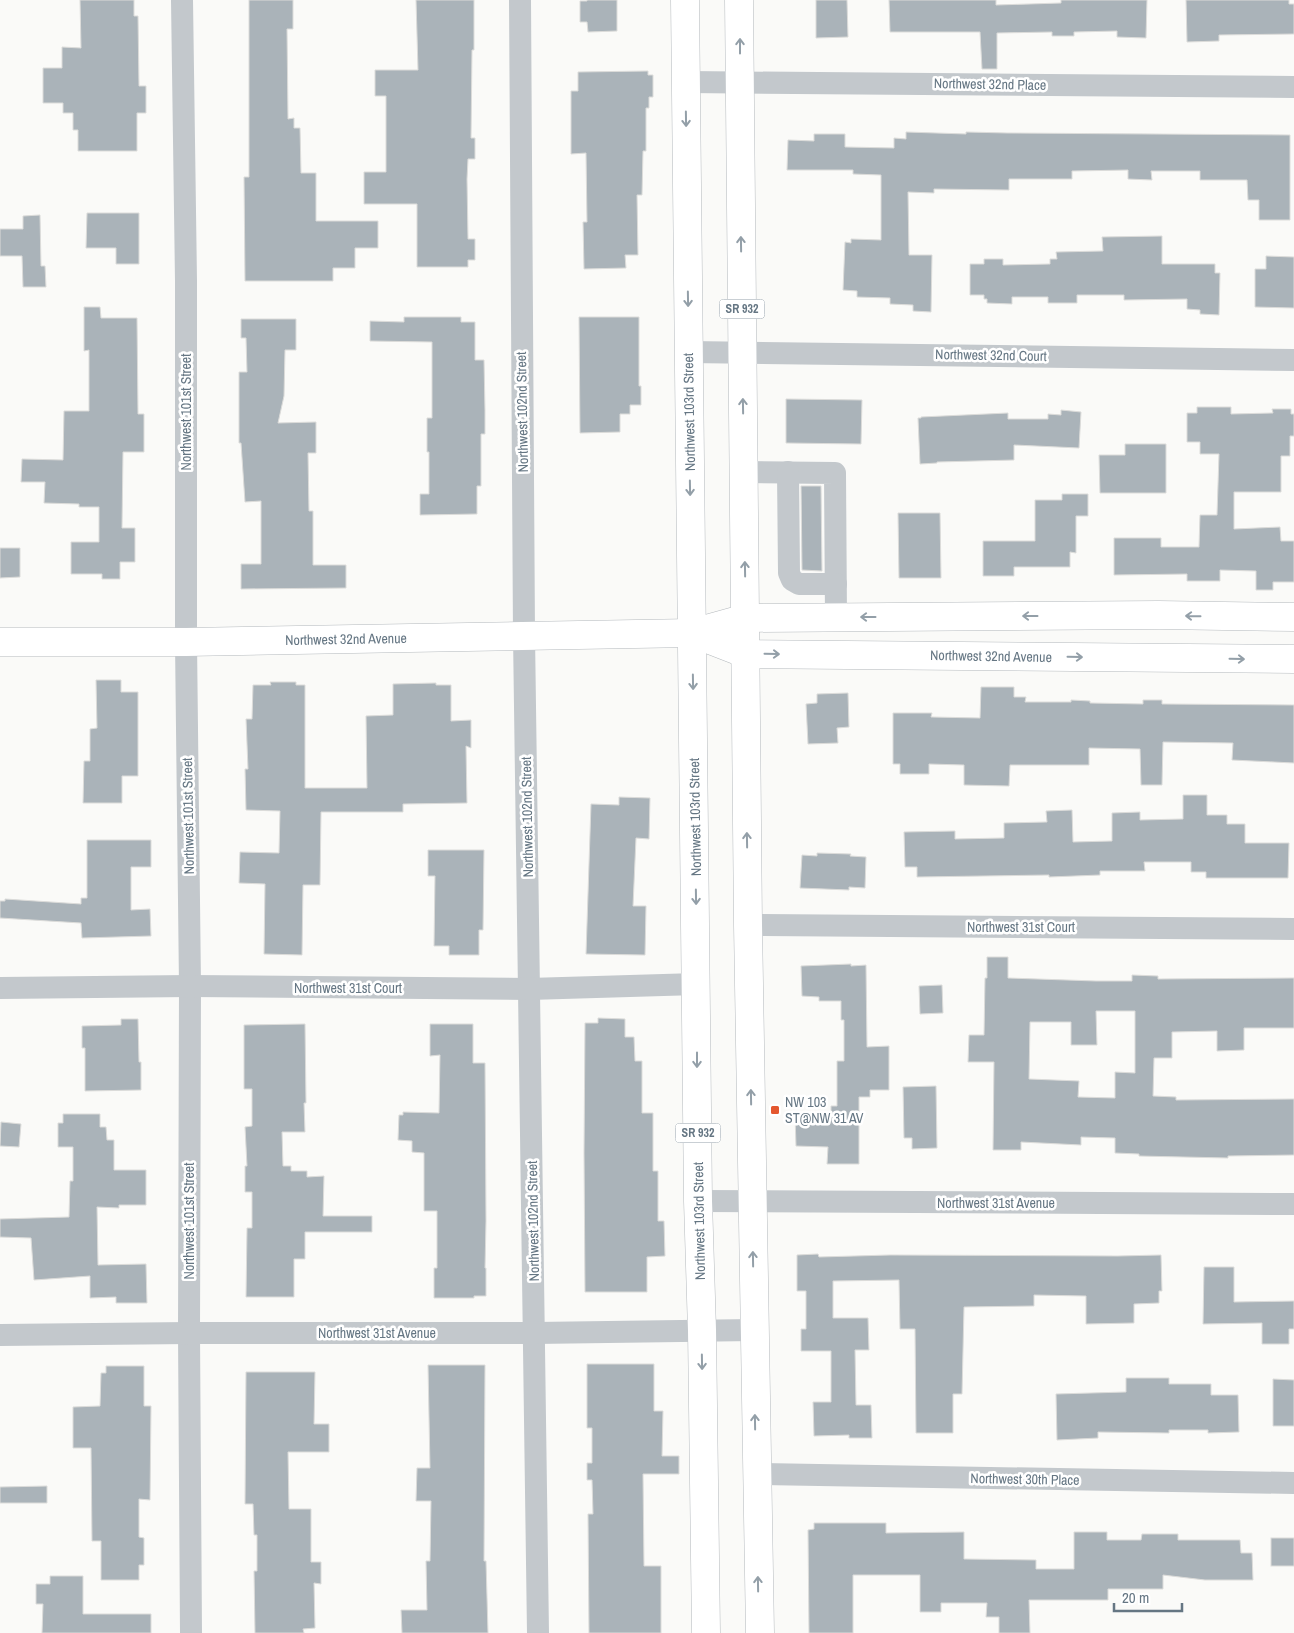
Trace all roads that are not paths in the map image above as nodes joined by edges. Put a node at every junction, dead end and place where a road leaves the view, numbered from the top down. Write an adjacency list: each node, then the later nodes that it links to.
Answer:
1 (182, 0): 20 (street, Northwest 101st Street)
2 (520, 0): 18 (street, Northwest 102nd Street)
3 (685, 0): 6 (main road, Northwest 103rd Street / SR 932)
4 (739, 0): 5 (main road, SR 932, one-way to 4)
5 (740, 81): 6 (street, Northwest 32nd Place); 7 (street, Northwest 32nd Place); 9 (main road, SR 932, one-way to 5)
6 (686, 82): 8 (main road, Northwest 103rd Street / SR 932, one-way to 8)
7 (1294, 87)
8 (688, 352): 9 (street, Northwest 32nd Court); 17 (main road, Northwest 103rd Street / SR 932, one-way to 17)
9 (743, 352): 10 (street, Northwest 32nd Court); 11 (main road, SR 932, one-way to 9)
10 (1294, 360)
11 (744, 472): 12 (street); 16 (main road, SR 932, one-way to 11)
12 (788, 472): 13 (street); 13 (street)
13 (836, 584): 14 (street)
14 (836, 617): 15 (main road, Northwest 32nd Avenue, one-way to 14); 16 (main road, Northwest 32nd Avenue)
15 (1294, 617)
16 (746, 618): 17 (main road, Northwest 32nd Avenue); 21 (main road, SR 932)
17 (692, 633): 18 (main road, Northwest 32nd Avenue); 21 (main road, Northwest 32nd Avenue); 25 (main road, Northwest 103rd Street / SR 932, one-way to 25)
18 (524, 635): 20 (main road, Northwest 32nd Avenue); 28 (street, Northwest 102nd Street)
19 (0, 642): 20 (main road, Northwest 32nd Avenue)
20 (186, 642): 26 (street, Northwest 101st Street)
21 (746, 654): 22 (main road, Northwest 32nd Avenue, one-way to 22); 23 (main road, SR 932, one-way to 21)
22 (1294, 659)
23 (748, 925): 24 (street, Northwest 31st Court); 30 (main road, SR 932, one-way to 23)
24 (1294, 929)
25 (697, 984): 28 (street, Northwest 31st Court); 29 (main road, Northwest 103rd Street / SR 932, one-way to 29)
26 (190, 986): 27 (street, Northwest 31st Court); 28 (street, Northwest 31st Court); 34 (street, Northwest 101st Street)
27 (0, 988)
28 (529, 989): 35 (street, Northwest 102nd Street)
29 (698, 1202): 30 (street, Northwest 31st Avenue); 32 (main road, Northwest 103rd Street / SR 932)
30 (752, 1202): 31 (street, Northwest 31st Avenue); 33 (main road, SR 932, one-way to 30)
31 (1294, 1204)
32 (702, 1330): 33 (street, Northwest 31st Avenue); 35 (street, Northwest 31st Avenue); 41 (main road, Northwest 103rd Street / SR 932, one-way to 41)
33 (754, 1330): 37 (main road, SR 932, one-way to 33)
34 (189, 1333): 35 (street, Northwest 31st Avenue); 36 (street, Northwest 31st Avenue); 39 (street, Northwest 101st Street)
35 (535, 1333): 40 (street, Northwest 102nd Street)
36 (0, 1335)
37 (756, 1474): 38 (street, Northwest 30th Place); 42 (main road, SR 932, one-way to 37)
38 (1294, 1483)
39 (191, 1633)
40 (538, 1633)
41 (706, 1633)
42 (760, 1633)

